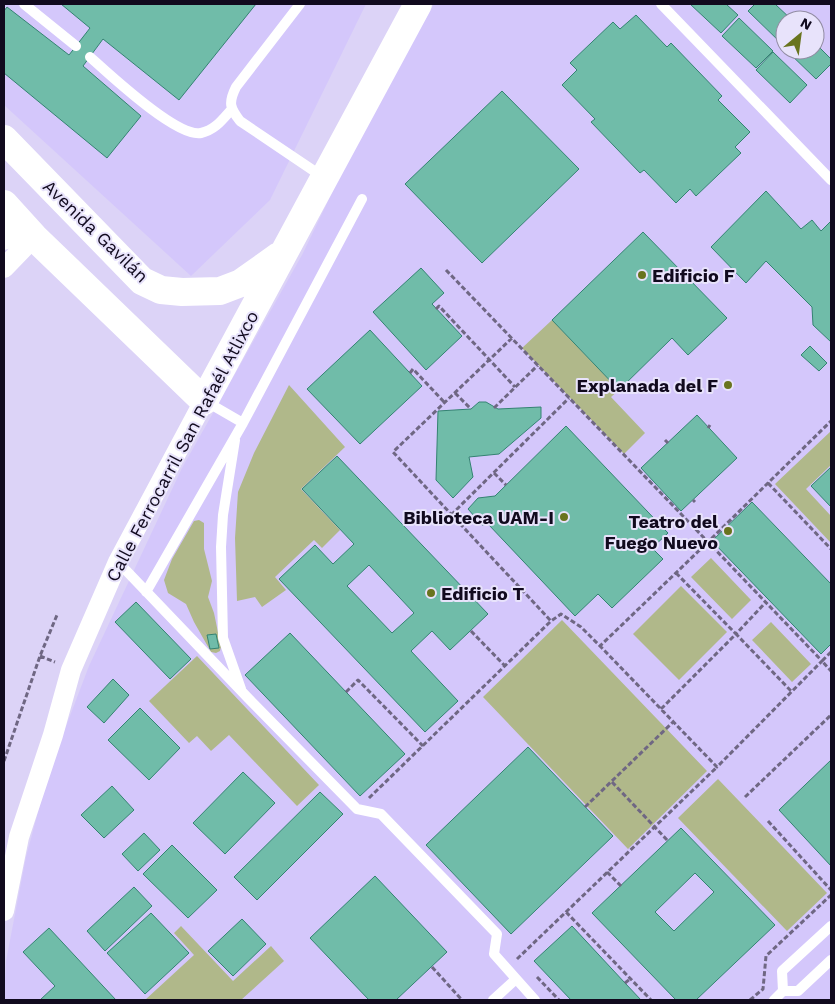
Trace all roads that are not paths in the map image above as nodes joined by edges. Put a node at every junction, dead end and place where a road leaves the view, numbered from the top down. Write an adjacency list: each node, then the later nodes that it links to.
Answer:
1 (24, 4): 5 (lane)
2 (300, 4): 7 (lane)
3 (418, 4): 9 (main road, Calle Ferrocarril San Rafaél Atlixco)
4 (661, 4): 10 (lane)
5 (76, 46)
6 (90, 57): 7 (lane)
7 (231, 110): 9 (lane)
8 (4, 139): 13 (main road, Avenida Gavilán)
9 (324, 178): 13 (main road, Calle Ferrocarril San Rafaél Atlixco)
10 (831, 180)
11 (362, 199): 16 (lane)
12 (15, 226): 14 (street); 15 (main road)
13 (283, 254): 15 (main road, Calle Ferrocarril San Rafaél Atlixco)
14 (4, 268)
15 (204, 401): 16 (lane); 18 (street, Calle Ferrocarril San Rafaél Atlixco)
16 (243, 423): 17 (lane)
17 (236, 435): 19 (lane); 20 (lane)
18 (118, 562): 19 (lane); 21 (street, Calle Ferrocarril San Rafaél Atlixco)
19 (146, 592): 20 (lane)
20 (242, 693): 24 (lane)
21 (4, 911)
22 (831, 926): 25 (lane)
23 (831, 960): 25 (lane)
24 (516, 979): 26 (lane); 27 (lane)
25 (783, 991): 28 (lane)
26 (493, 1000)
27 (535, 1000)
28 (774, 1000)

